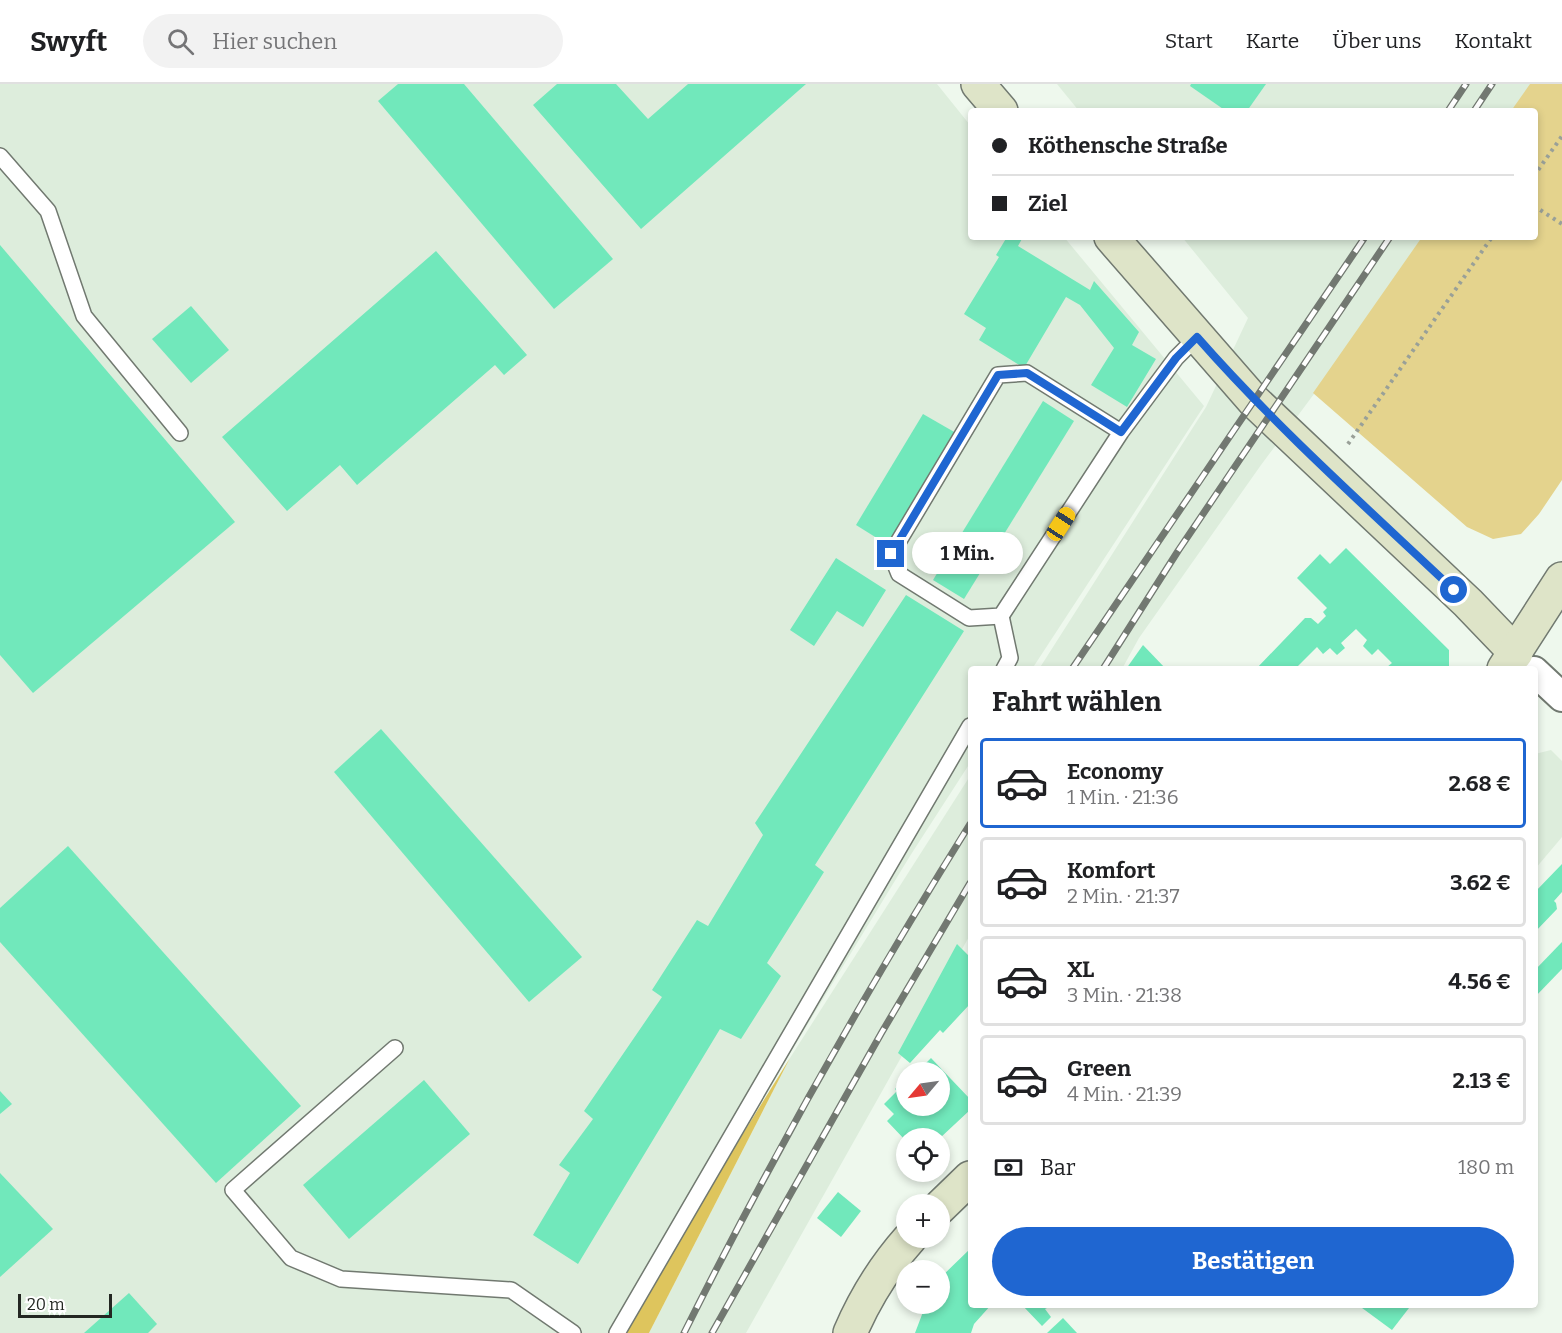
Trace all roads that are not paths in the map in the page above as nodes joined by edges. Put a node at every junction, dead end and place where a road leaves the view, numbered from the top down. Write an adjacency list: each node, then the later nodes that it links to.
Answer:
1 (978, 84): 2 (main road)
2 (998, 108)
3 (0, 156): 7 (lane)
4 (1114, 240): 5 (main road)
5 (1197, 337): 6 (lane); 11 (main road)
6 (1121, 432): 9 (lane); 9 (lane)
7 (180, 433)
8 (1562, 579): 11 (main road)
9 (1001, 616): 10 (lane)
10 (1006, 666)
11 (1522, 666)
12 (1538, 678): 13 (street)
13 (1562, 697)
14 (968, 729): 20 (lane)
15 (395, 1048): 19 (lane)
16 (968, 1180): 17 (main road)
17 (950, 1197)
18 (901, 1248): 21 (main road)
19 (573, 1333)
20 (616, 1333)
21 (850, 1333)

